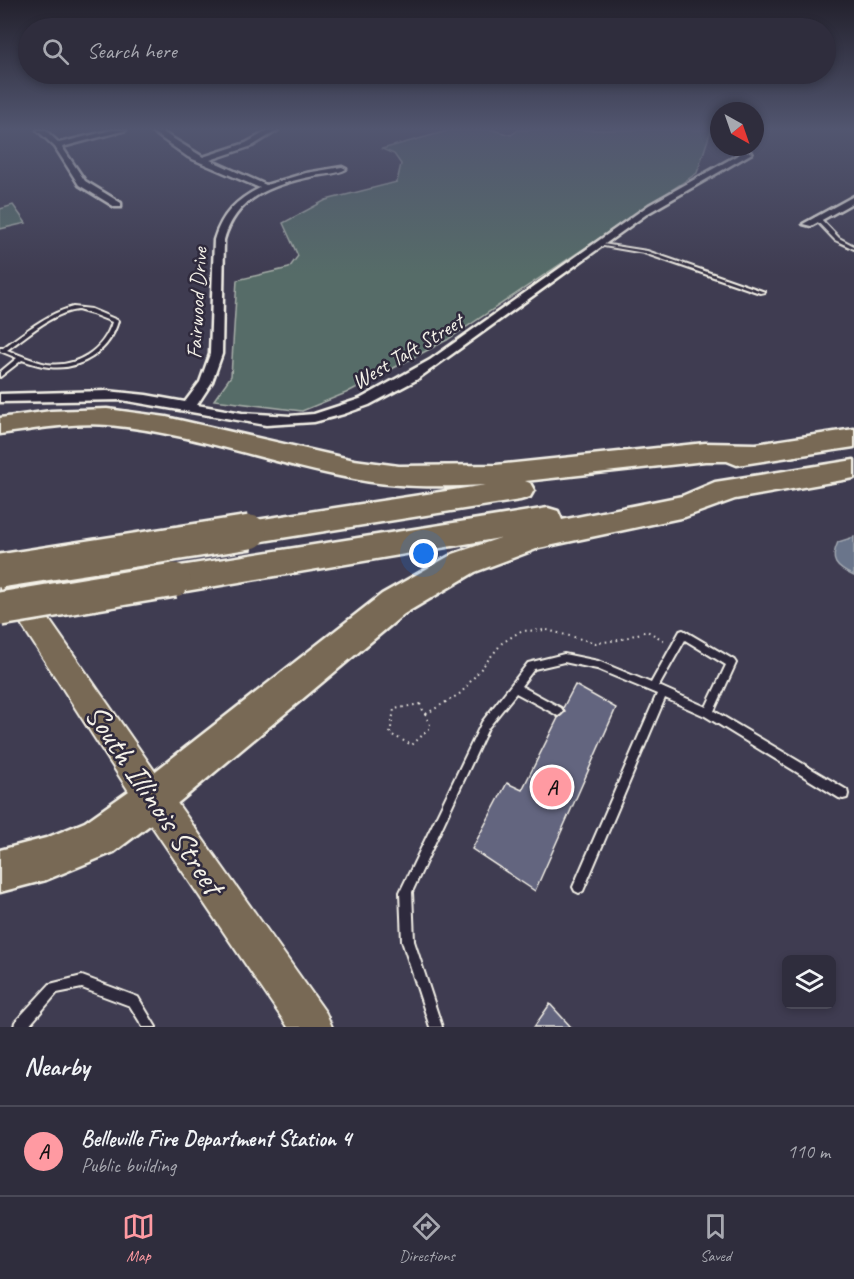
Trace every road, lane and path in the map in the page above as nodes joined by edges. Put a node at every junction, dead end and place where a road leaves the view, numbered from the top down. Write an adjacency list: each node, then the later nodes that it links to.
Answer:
1 (79, 178): 7 (street)
2 (244, 178): 5 (street)
3 (293, 178): 5 (street, Fairwood Drive)
4 (706, 178): 10 (street, West Taft Street)
5 (267, 188): 17 (street, Fairwood Drive)
6 (854, 199): 8 (street)
7 (118, 205)
8 (817, 218): 9 (street); 11 (lane)
9 (808, 224)
10 (598, 244): 12 (lane); 17 (street, West Taft Street)
11 (854, 248)
12 (762, 292)
13 (1, 349): 14 (lane); 14 (lane)
14 (21, 358): 15 (lane)
15 (0, 375)
16 (0, 398): 17 (street, West Taft Street)
17 (189, 406)
18 (0, 426): 20 (highway)
19 (854, 438): 20 (highway)
20 (755, 453): 23 (highway, bridge)
21 (854, 469): 22 (highway)
22 (735, 488): 24 (highway, bridge); 32 (highway)
23 (0, 570): 32 (main road, South Illinois Street)
24 (0, 609)
25 (676, 647): 27 (lane); 29 (lane); 30 (path)
26 (514, 687): 27 (lane); 28 (lane); 38 (lane)
27 (658, 690): 29 (lane); 34 (lane)
28 (558, 711)
29 (708, 713): 31 (lane)
30 (426, 714): 30 (path)
31 (843, 794)
32 (153, 798): 33 (highway); 37 (main road, South Illinois Street)
33 (0, 871)
34 (579, 887)
35 (21, 1027): 36 (lane)
36 (150, 1027)
37 (312, 1027)
38 (436, 1027)

